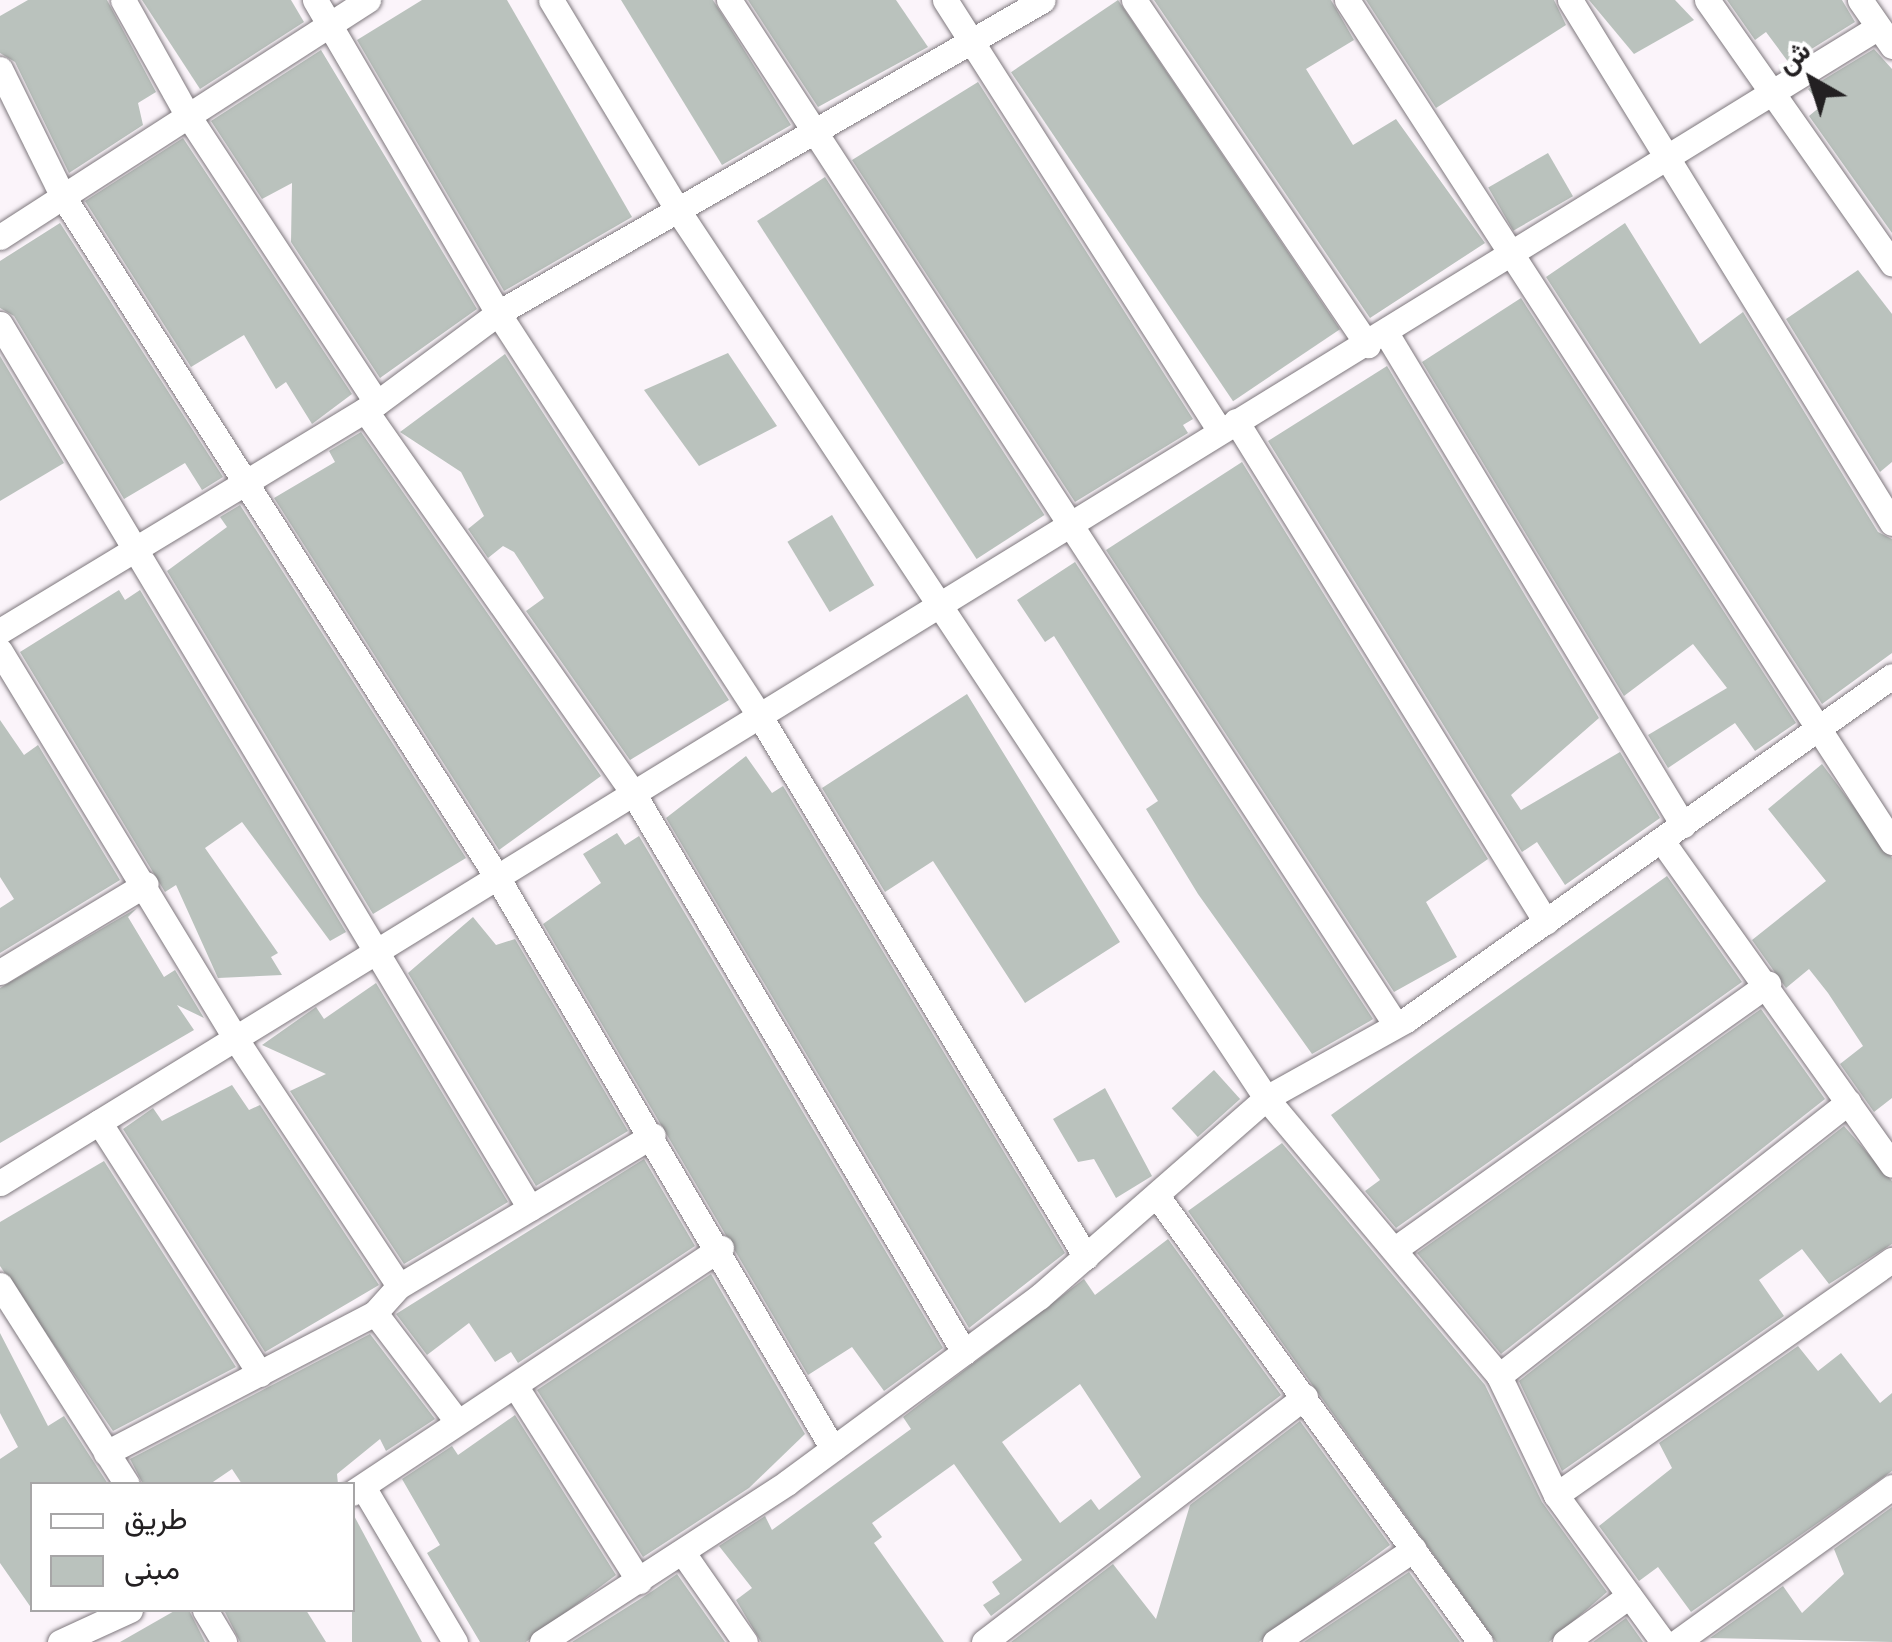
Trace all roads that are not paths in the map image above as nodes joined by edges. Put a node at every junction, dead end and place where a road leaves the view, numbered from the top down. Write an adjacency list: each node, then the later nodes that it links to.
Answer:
1 (123, 0): 18 (street)
2 (316, 0): 13 (street)
3 (368, 0): 13 (street)
4 (551, 0): 22 (street)
5 (729, 0): 19 (street)
6 (946, 0): 15 (street)
7 (1042, 0): 15 (street)
8 (1134, 0): 28 (street)
9 (1347, 0): 24 (street)
10 (1570, 0): 20 (street)
11 (1706, 0): 17 (street)
12 (1860, 0): 14 (street)
13 (330, 22): 18 (street); 26 (street)
14 (1885, 37): 17 (street)
15 (972, 40): 19 (street); 30 (street)
16 (0, 69): 21 (street)
17 (1773, 88): 20 (street); 25 (street)
18 (185, 112): 21 (street); 29 (street)
19 (815, 130): 22 (street); 33 (street)
20 (1671, 151): 24 (street); 32 (street)
21 (62, 195): 23 (street); 31 (street)
22 (677, 208): 26 (street); 35 (street)
23 (0, 237)
24 (1518, 252): 28 (street); 40 (street)
25 (1892, 263)
26 (498, 313): 29 (street); 39 (street)
27 (0, 324): 34 (street)
28 (1377, 339): 30 (street); 42 (street)
29 (370, 406): 31 (street); 41 (street)
30 (1228, 426): 33 (street); 46 (street)
31 (250, 480): 34 (street); 44 (street)
32 (1892, 523)
33 (1066, 526): 35 (street); 50 (street)
34 (130, 550): 36 (street); 47 (street)
35 (939, 604): 39 (street); 52 (street)
36 (0, 631)
37 (0, 651): 45 (street)
38 (1892, 676): 40 (street)
39 (759, 715): 41 (street); 62 (street)
40 (1817, 726): 42 (street); 43 (street)
41 (633, 792): 44 (street); 67 (street)
42 (1672, 833): 46 (street); 49 (street)
43 (1892, 842)
44 (497, 877): 47 (street); 55 (street)
45 (146, 884): 48 (street); 51 (street)
46 (1546, 922): 50 (street)
47 (378, 950): 51 (street); 59 (street)
48 (1, 970)
49 (1768, 984): 53 (street); 61 (street)
50 (1396, 1025): 52 (street)
51 (235, 1038): 54 (street); 65 (street)
52 (1266, 1098): 58 (street); 61 (street)
53 (1848, 1102): 56 (street); 69 (street)
54 (99, 1122): 57 (street); 68 (street)
55 (653, 1135): 59 (street); 60 (street)
56 (1892, 1165)
57 (0, 1183)
58 (1157, 1196): 62 (street); 71 (street)
59 (530, 1208): 65 (street)
60 (721, 1248): 70 (street); 73 (street)
61 (1394, 1249): 69 (street)
62 (1086, 1257): 67 (street)
63 (1892, 1260): 78 (street)
64 (0, 1285): 74 (street)
65 (399, 1286): 66 (street)
66 (376, 1314): 68 (street); 72 (street)
67 (964, 1352): 73 (street)
68 (260, 1374): 74 (street)
69 (1500, 1376): 78 (street)
70 (516, 1387): 72 (street); 81 (street)
71 (1306, 1397): 79 (street); 90 (street)
72 (457, 1421): 77 (street)
73 (833, 1449): 80 (street)
74 (106, 1453): 75 (street)
75 (126, 1482)
76 (1892, 1488): 95 (street)
77 (358, 1490): 87 (street)
78 (1556, 1496): 82 (street)
79 (1414, 1549): 91 (street); 92 (street)
80 (683, 1553): 81 (street); 89 (street)
81 (639, 1581): 88 (street)
82 (1629, 1596): 93 (street); 94 (street)
83 (126, 1612): 85 (street)
84 (206, 1612): 86 (street)
85 (60, 1642)
86 (224, 1642)
87 (455, 1642)
88 (542, 1642)
89 (746, 1642)
90 (984, 1642)
91 (1275, 1642)
92 (1480, 1642)
93 (1565, 1642)
94 (1663, 1642)
95 (1677, 1642)

